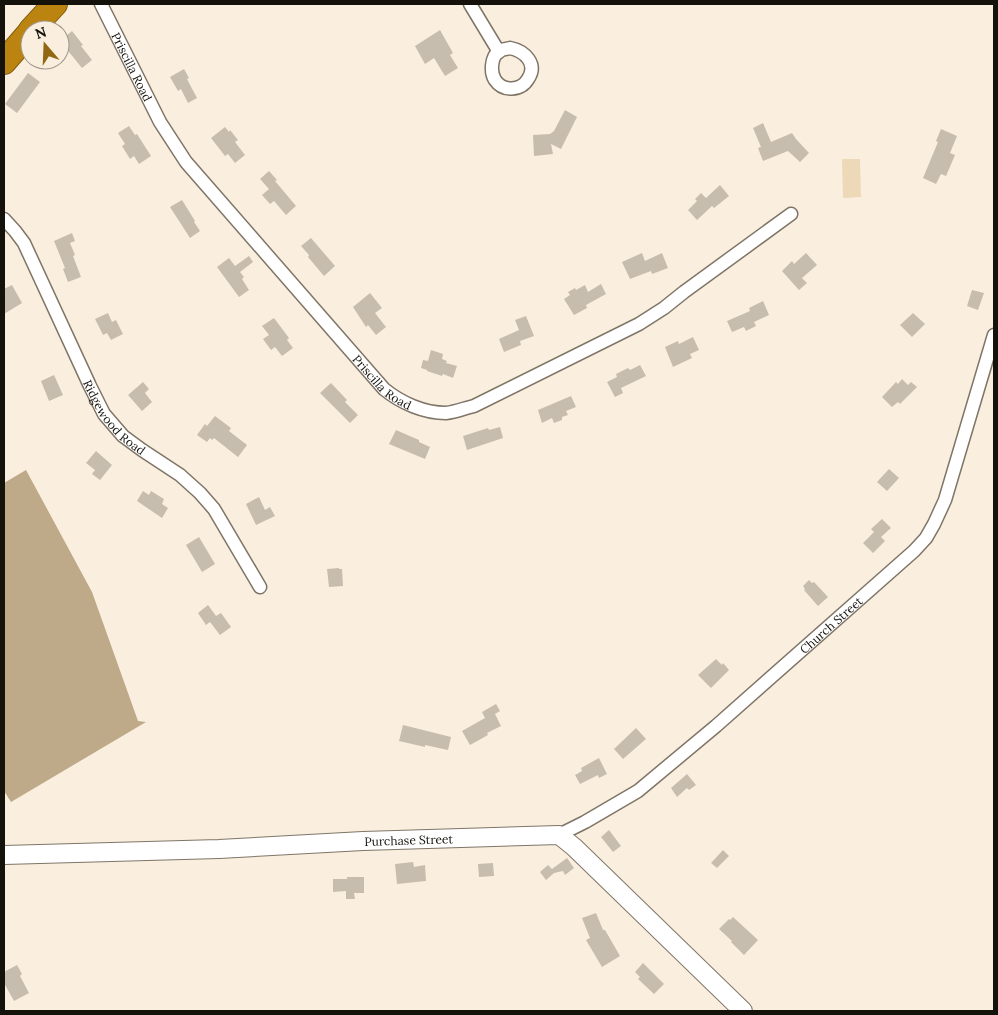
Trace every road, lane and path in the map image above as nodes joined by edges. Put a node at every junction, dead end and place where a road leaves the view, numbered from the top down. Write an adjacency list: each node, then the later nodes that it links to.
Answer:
1 (55, 4): 4 (highway)
2 (101, 4): 8 (street, Priscilla Road)
3 (470, 4): 6 (street)
4 (41, 20)
5 (20, 44): 7 (highway)
6 (499, 52)
7 (4, 62)
8 (791, 214)
9 (4, 219): 11 (street, Ridgewood Road)
10 (994, 335): 12 (street, Church Street)
11 (260, 587)
12 (559, 835): 13 (street, Purchase Street); 14 (street)
13 (4, 855)
14 (743, 1011)

